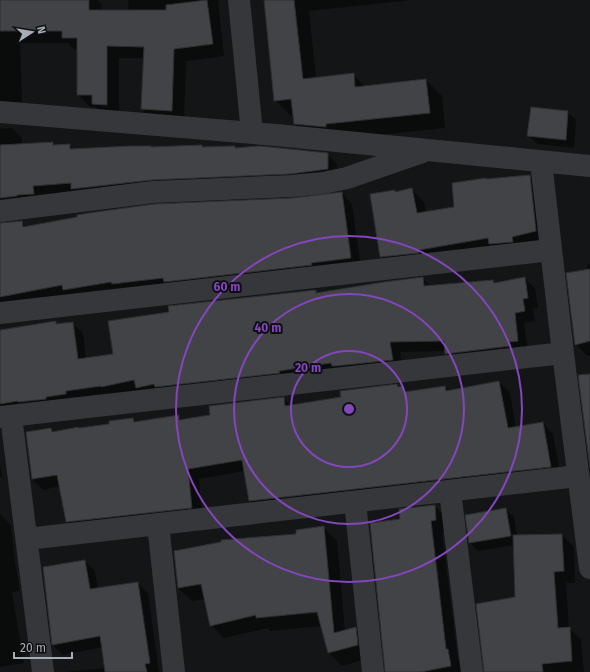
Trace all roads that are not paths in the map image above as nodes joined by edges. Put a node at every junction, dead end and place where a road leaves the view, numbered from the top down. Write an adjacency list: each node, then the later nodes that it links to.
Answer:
1 (239, 0): 3 (street)
2 (0, 112): 3 (street)
3 (252, 133): 4 (street)
4 (426, 150): 5 (street); 7 (street)
5 (541, 162): 6 (street); 8 (street)
6 (590, 166)
7 (0, 211)
8 (551, 250): 9 (street); 10 (street)
9 (0, 313)
10 (563, 353): 11 (street); 12 (street)
11 (5, 416): 16 (street)
12 (578, 476): 13 (street); 17 (street)
13 (450, 491): 14 (street); 21 (street)
14 (354, 502): 15 (street); 20 (street)
15 (158, 524): 16 (street); 19 (street)
16 (26, 539): 18 (street)
17 (590, 568)
18 (43, 672)
19 (174, 672)
20 (373, 672)
21 (472, 672)

